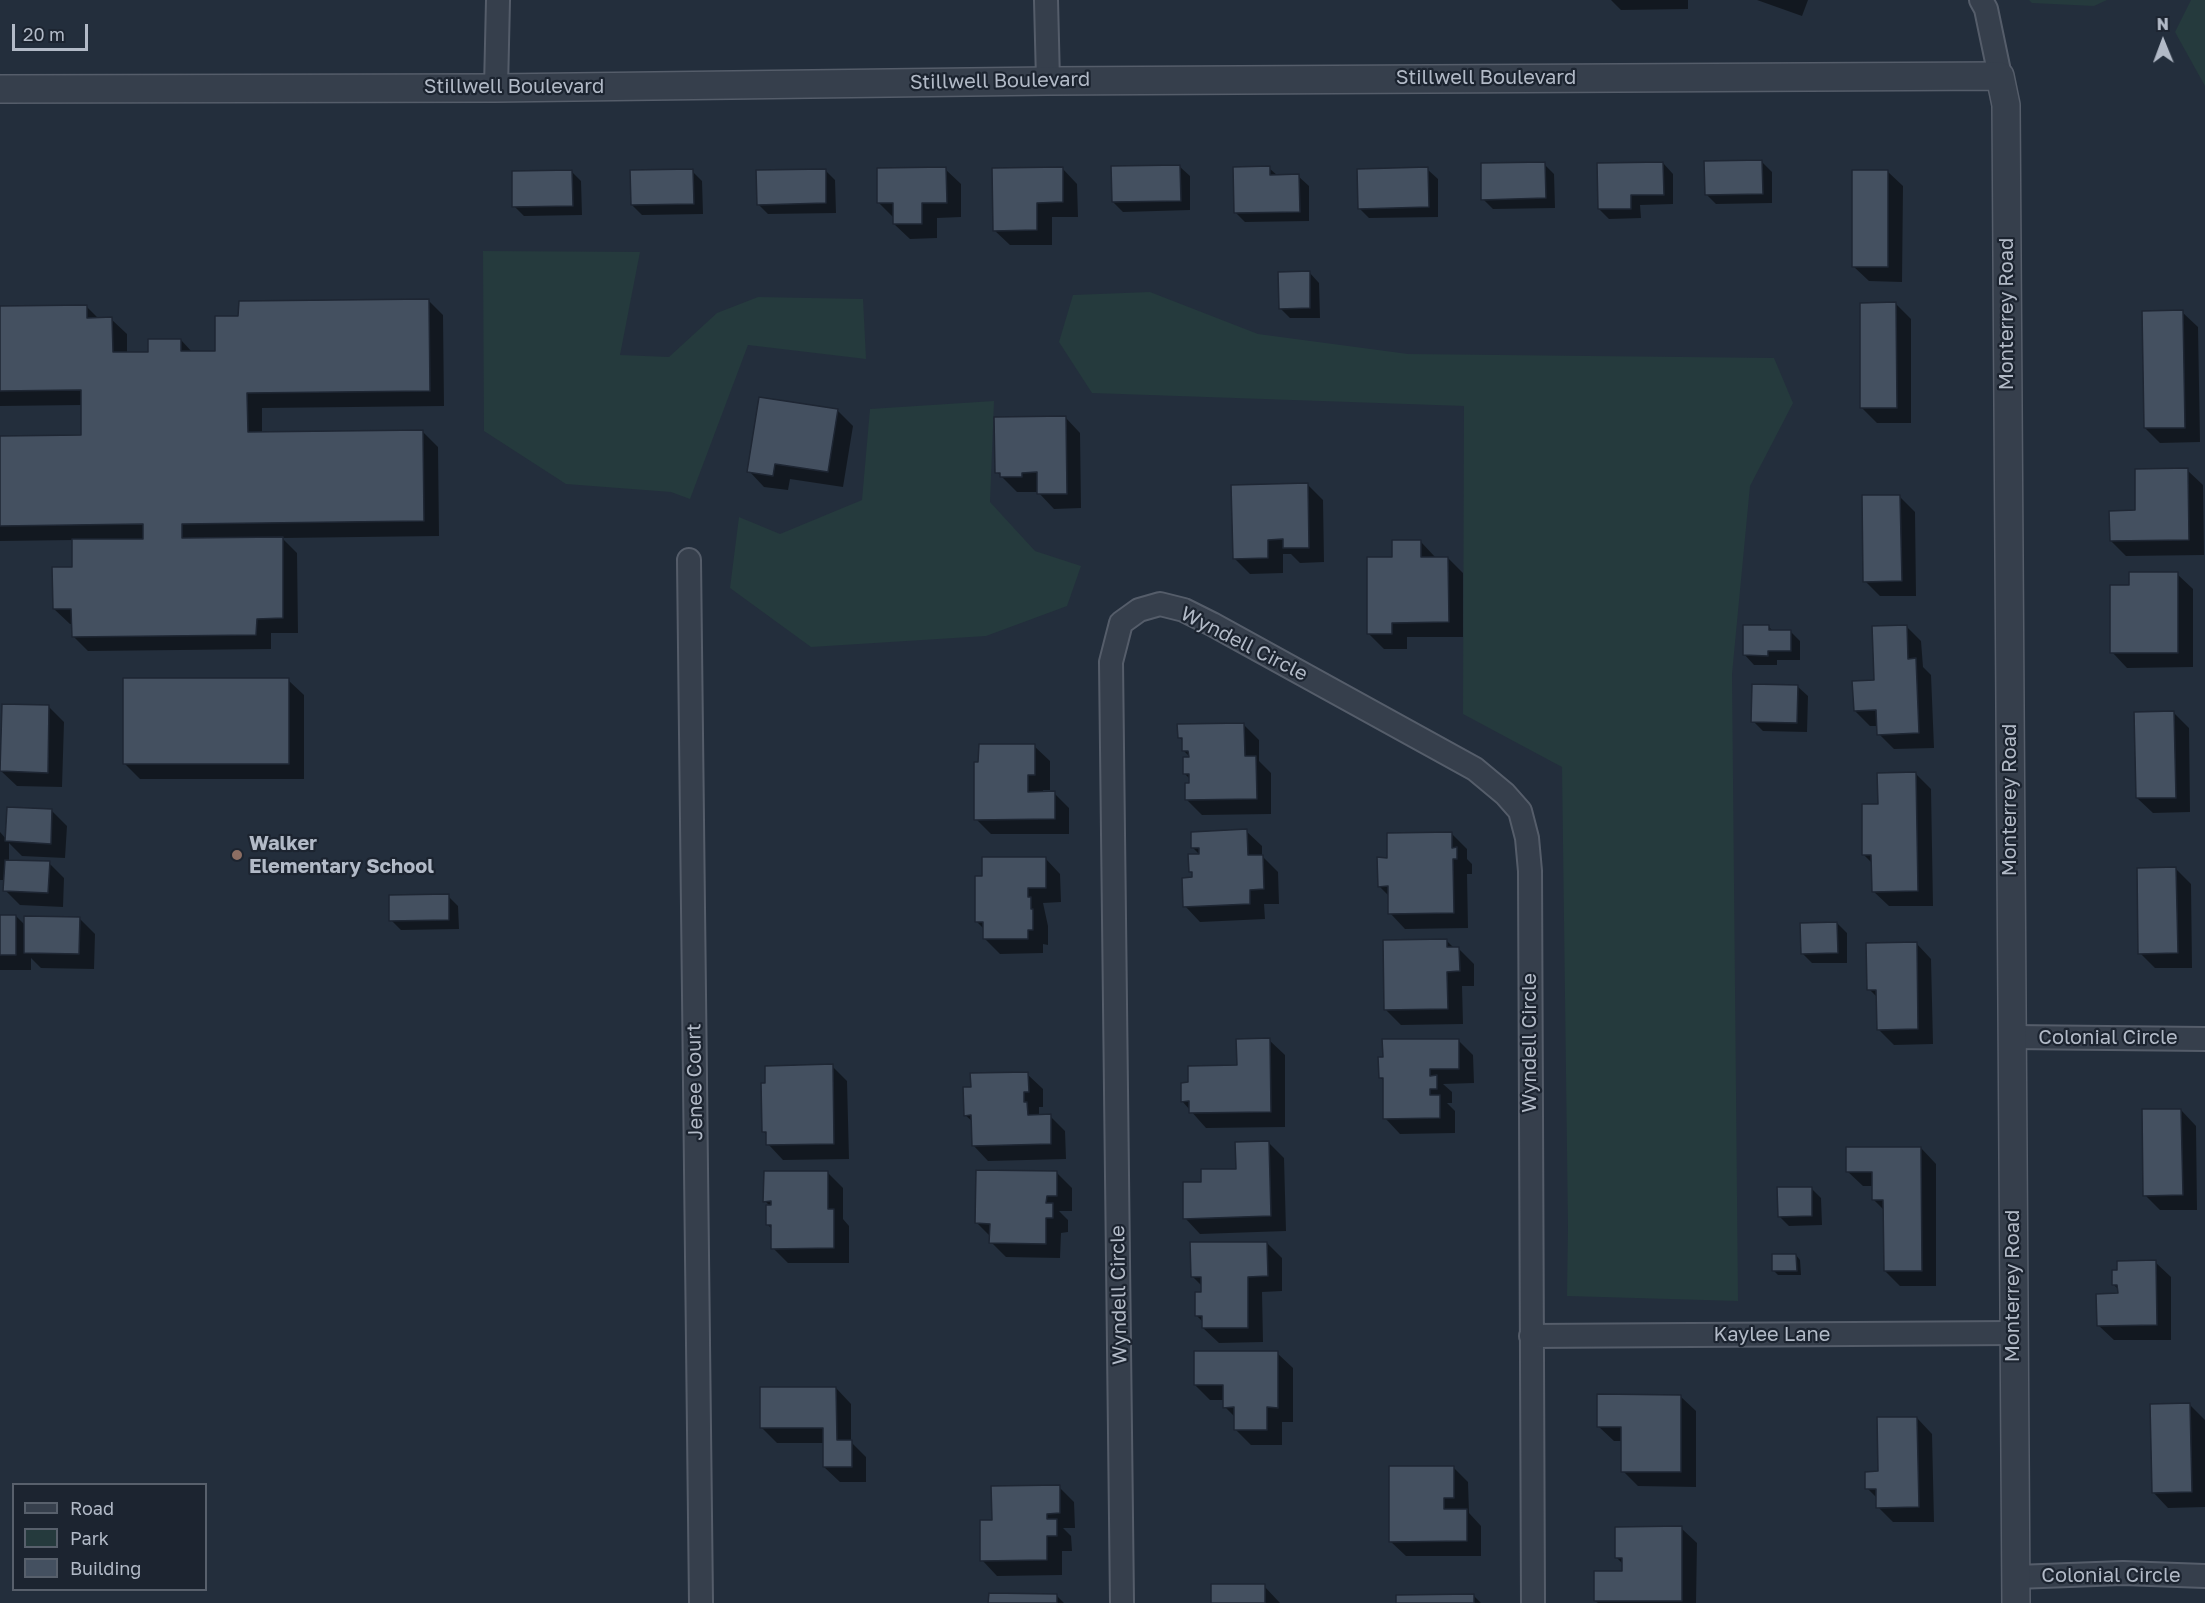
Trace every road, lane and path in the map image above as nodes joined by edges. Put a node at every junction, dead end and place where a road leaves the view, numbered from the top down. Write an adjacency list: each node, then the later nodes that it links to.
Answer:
1 (498, 0): 6 (street)
2 (1046, 0): 5 (street)
3 (1981, 0): 4 (street, Monterrey Road)
4 (2000, 76): 5 (street, Stillwell Boulevard); 9 (street, Monterrey Road)
5 (1048, 81): 6 (street, Stillwell Boulevard)
6 (496, 88): 7 (street, Stillwell Boulevard)
7 (0, 89)
8 (689, 560): 15 (street, Jenee Court)
9 (2012, 1037): 10 (street, Colonial Circle); 11 (street, Monterrey Road)
10 (2205, 1039)
11 (2014, 1333): 12 (street, Kaylee Lane); 14 (street, Monterrey Road)
12 (1531, 1336): 16 (street, Wyndell Circle); 17 (street, Wyndell Circle)
13 (2205, 1576): 14 (street, Colonial Circle)
14 (2016, 1590)
15 (701, 1603)
16 (1122, 1603)
17 (1533, 1603)

